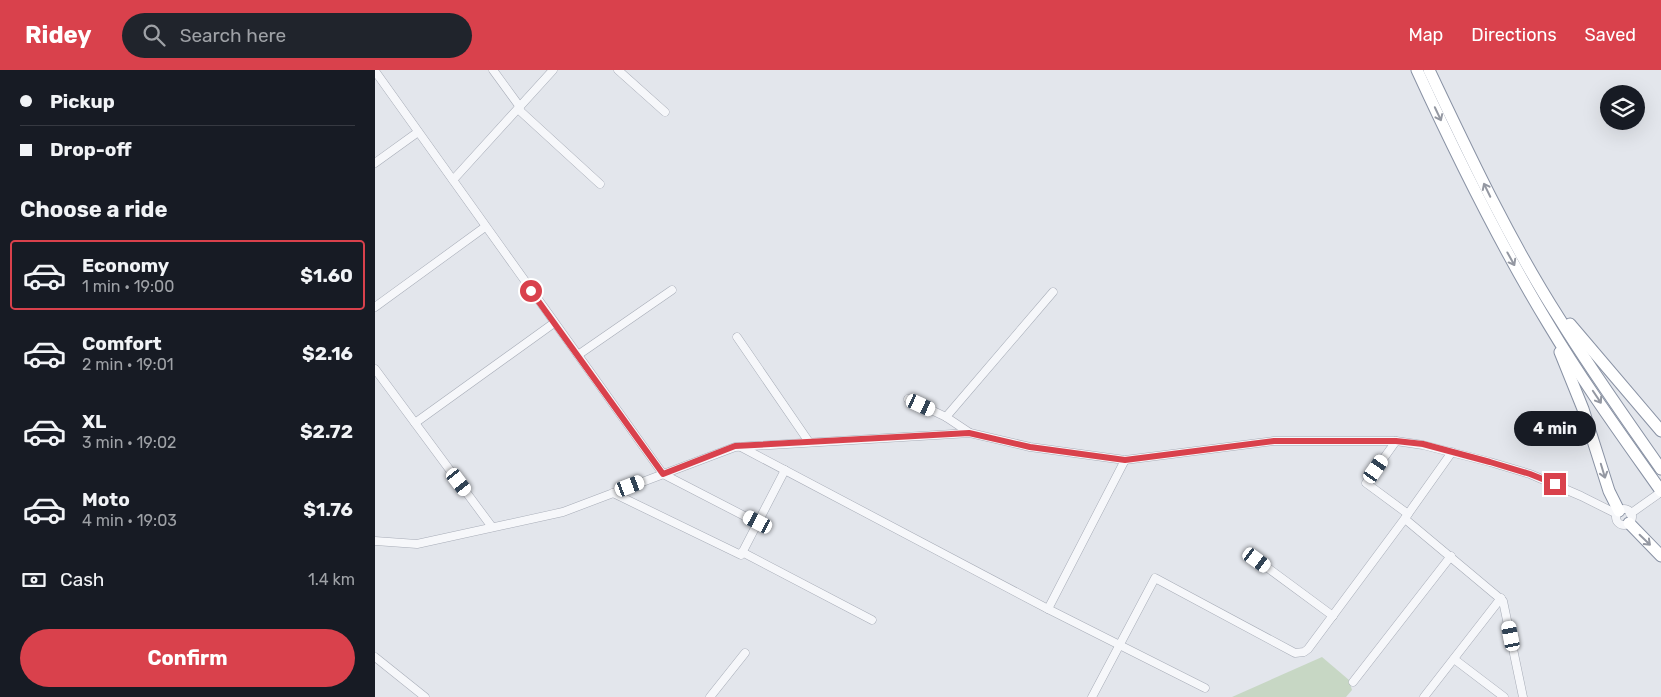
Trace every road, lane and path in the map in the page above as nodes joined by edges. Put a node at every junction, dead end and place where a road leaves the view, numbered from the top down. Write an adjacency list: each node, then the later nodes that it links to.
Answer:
1 (493, 70): 7 (street)
2 (553, 70): 7 (street)
3 (618, 70): 8 (street)
4 (1417, 70): 19 (highway, one-way to 19)
5 (1429, 70): 16 (highway, one-way to 5)
6 (375, 71): 9 (street)
7 (519, 108): 11 (street); 12 (street)
8 (665, 112)
9 (418, 132): 10 (street); 11 (street)
10 (375, 163)
11 (453, 180): 13 (street)
12 (600, 184)
13 (485, 227): 17 (street); 18 (street)
14 (672, 290): 21 (street)
15 (1053, 292): 24 (street)
16 (1547, 297): 26 (highway); 33 (highway)
17 (375, 307)
18 (554, 323): 21 (street); 25 (street)
19 (1550, 327): 36 (highway, one-way to 36); 38 (highway, one-way to 38)
20 (737, 337): 29 (street)
21 (578, 355): 35 (street)
22 (375, 369): 25 (street)
23 (908, 399): 24 (street)
24 (946, 418): 27 (street)
25 (415, 422): 41 (street)
26 (1661, 431)
27 (969, 433): 29 (street); 32 (street)
28 (1396, 441): 31 (street); 32 (street); 39 (street)
29 (809, 442): 30 (street)
30 (740, 446): 34 (street); 35 (street)
31 (1452, 452): 38 (street); 39 (street)
32 (1125, 460): 48 (street)
33 (1661, 469)
34 (785, 470): 40 (street); 48 (street)
35 (663, 474): 37 (street); 40 (street)
36 (1660, 490): 38 (street)
37 (613, 493): 41 (street); 43 (street)
38 (1624, 516): 45 (highway, one-way to 45)
39 (1406, 517): 44 (street); 49 (street)
40 (758, 522): 43 (street)
41 (492, 527): 42 (street)
42 (375, 541)
43 (742, 552): 50 (street)
44 (1451, 556): 47 (street); 55 (street)
45 (1661, 556)
46 (1257, 560): 49 (street)
47 (1501, 598): 54 (street); 62 (street)
48 (1048, 609): 51 (street)
49 (1333, 616): 51 (street)
50 (872, 620)
51 (1119, 645): 56 (street); 59 (street)
52 (745, 653): 58 (street)
53 (375, 658): 57 (street)
54 (1454, 659): 60 (street); 61 (street)
55 (1353, 682)
56 (1205, 688)
57 (425, 697)
58 (710, 697)
59 (1092, 697)
60 (1424, 697)
61 (1504, 697)
62 (1523, 697)

